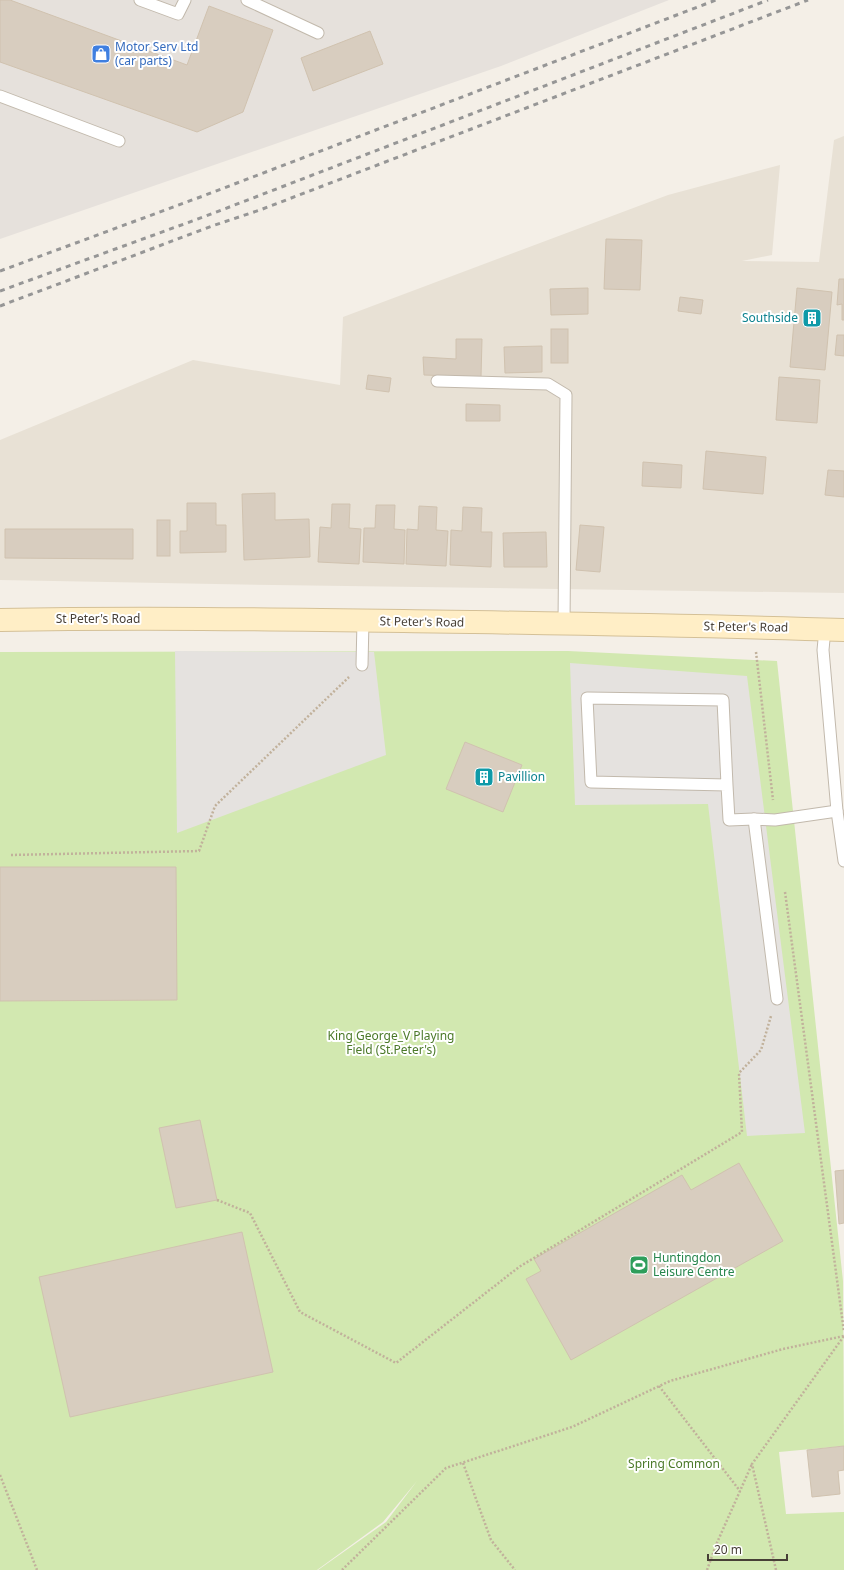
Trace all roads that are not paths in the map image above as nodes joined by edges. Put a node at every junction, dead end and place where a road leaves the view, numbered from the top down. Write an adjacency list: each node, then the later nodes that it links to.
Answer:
1 (140, 0): 2 (lane)
2 (185, 0)
3 (247, 0): 4 (lane)
4 (318, 33)
5 (0, 96): 6 (lane)
6 (119, 141)
7 (437, 381): 10 (lane)
8 (0, 620): 9 (street, St Peter's Road)
9 (364, 621): 10 (street, St Peter's Road); 12 (lane)
10 (564, 624): 11 (street, St Peter's Road)
11 (834, 630): 14 (lane)
12 (362, 665)
13 (727, 785): 13 (lane); 15 (lane)
14 (837, 811): 15 (lane); 16 (lane)
15 (754, 819): 17 (lane)
16 (844, 861)
17 (777, 999)

